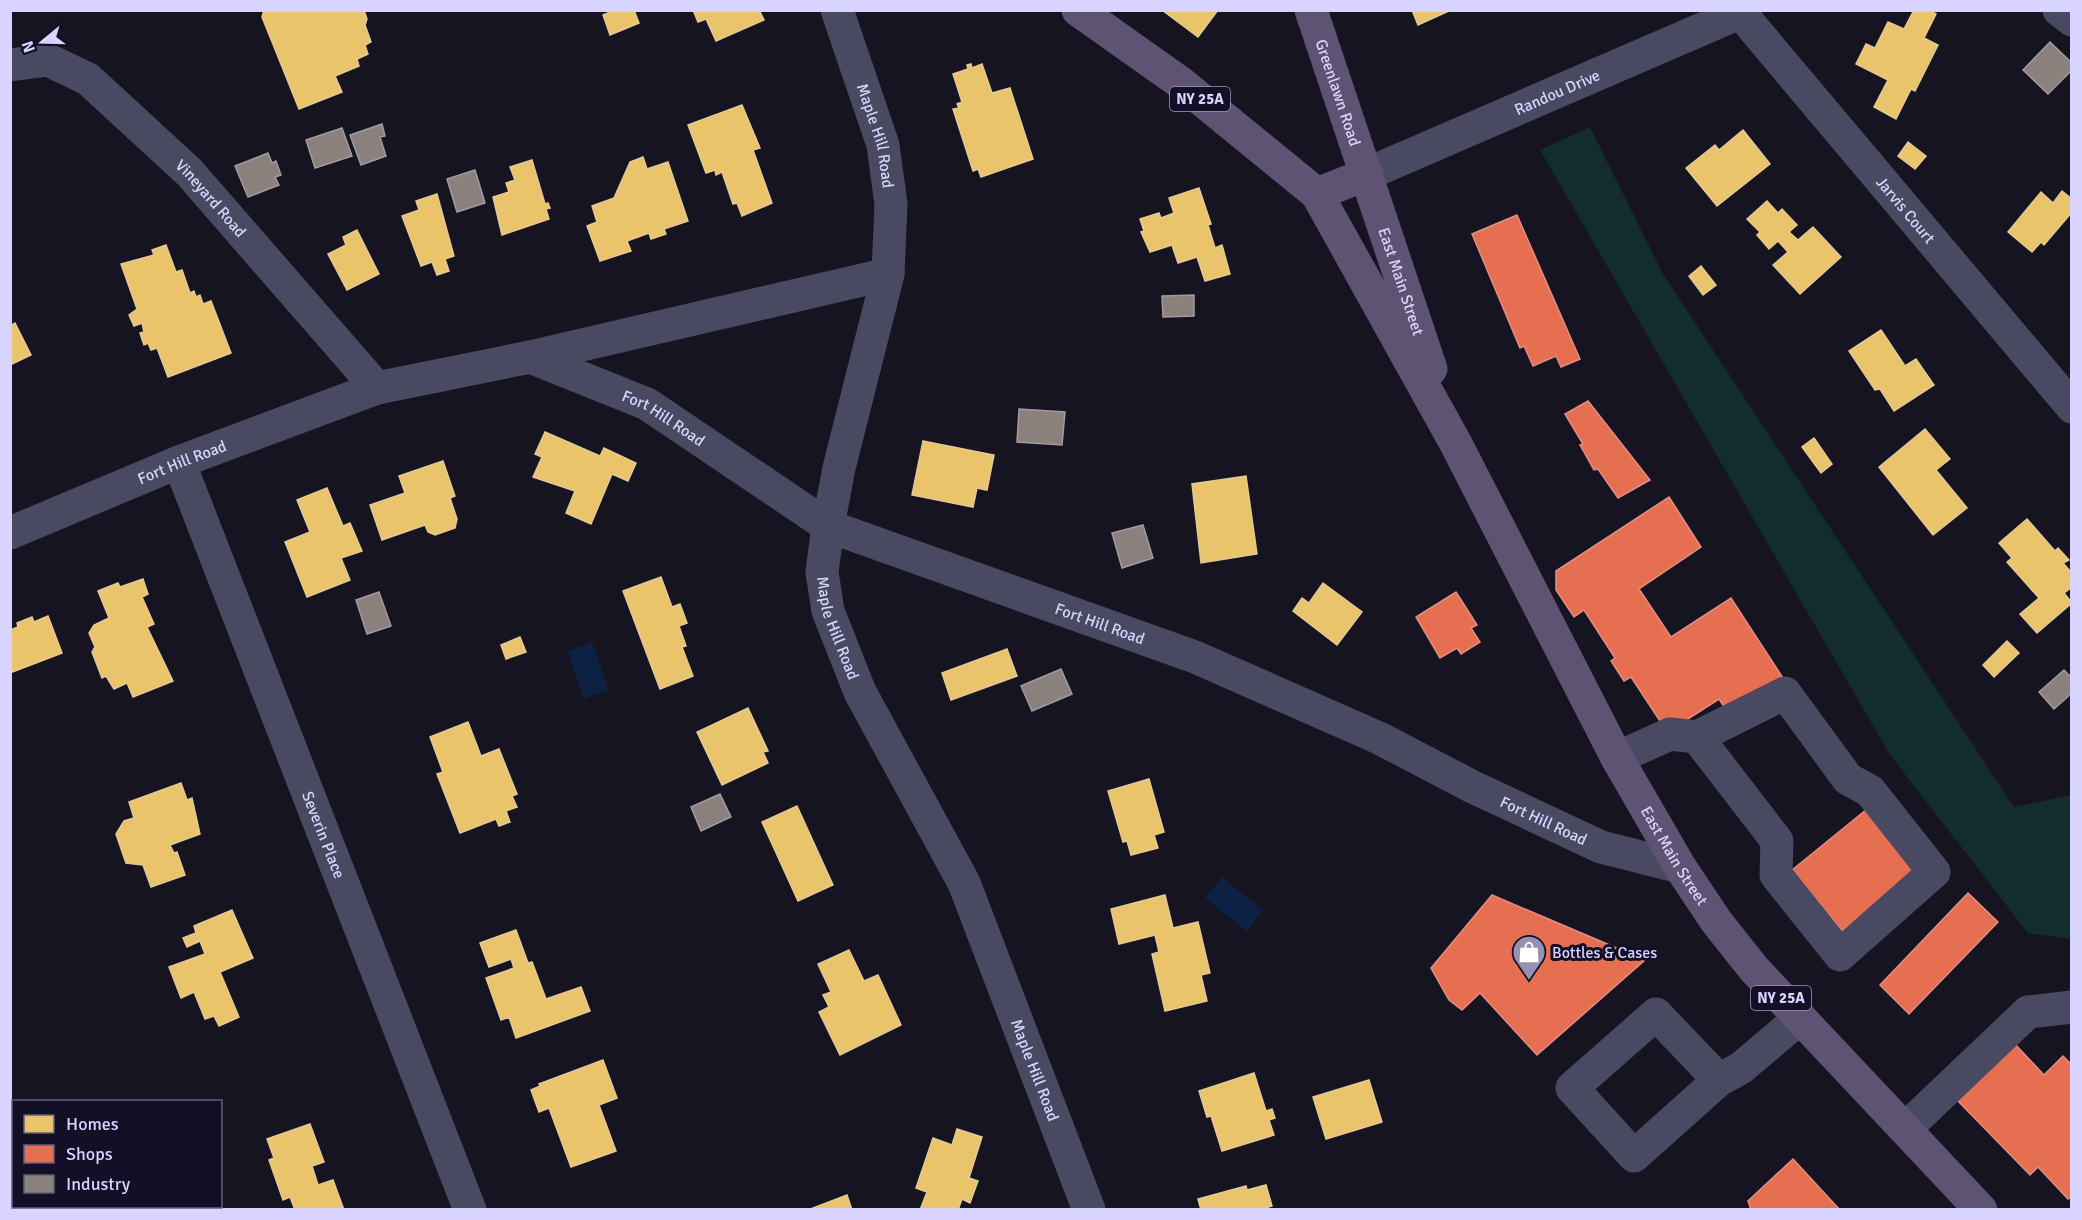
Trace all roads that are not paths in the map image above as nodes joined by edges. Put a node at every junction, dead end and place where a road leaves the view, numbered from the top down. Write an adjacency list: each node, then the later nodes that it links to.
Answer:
1 (837, 10): 10 (street, Maple Hill Road)
2 (1078, 10): 9 (main road, East Main Street / NY 25A)
3 (1311, 10): 8 (main road, Greenlawn Road)
4 (2059, 10): 6 (street)
5 (1741, 11): 8 (street, Randou Drive); 13 (street, Jarvis Court)
6 (2072, 20)
7 (10, 65): 12 (street, Vineyard Road)
8 (1367, 174): 9 (main road); 14 (main road, East Main Street / NY 25A)
9 (1317, 194): 14 (main road, East Main Street)
10 (888, 274): 11 (street, Fort Hill Road); 16 (street, Maple Hill Road)
11 (530, 357): 12 (street, Fort Hill Road); 16 (street, Fort Hill Road)
12 (377, 388): 15 (street, Fort Hill Road)
13 (2072, 407)
14 (1455, 442): 19 (main road, East Main Street / NY 25A)
15 (179, 462): 17 (street, Fort Hill Road); 25 (street, Severin Place)
16 (828, 526): 20 (street, Fort Hill Road); 26 (street, Maple Hill Road)
17 (10, 533)
18 (1697, 737): 18 (street); 19 (street)
19 (1617, 758): 20 (main road, East Main Street / NY 25A)
20 (1680, 867): 22 (main road, East Main Street / NY 25A)
21 (2072, 1007): 24 (street)
22 (1800, 1018): 23 (street); 24 (main road, East Main Street / NY 25A)
23 (1719, 1080)
24 (1905, 1129): 27 (main road, East Main Street / NY 25A)
25 (470, 1209)
26 (1089, 1209)
27 (1982, 1209)

